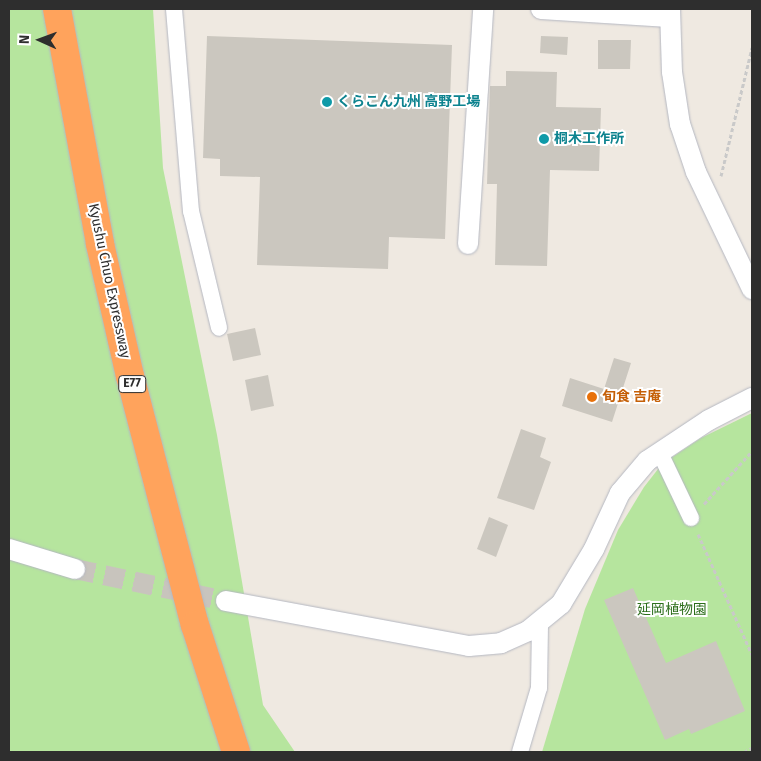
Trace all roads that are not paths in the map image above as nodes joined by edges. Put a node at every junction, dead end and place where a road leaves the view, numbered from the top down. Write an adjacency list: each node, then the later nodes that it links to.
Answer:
1 (57, 9): 16 (highway, Kyushu Chuo Expressway / E77)
2 (174, 9): 8 (street)
3 (483, 9): 6 (street)
4 (541, 9): 5 (street)
5 (669, 13): 7 (street)
6 (468, 244)
7 (752, 289)
8 (219, 328)
9 (752, 398): 10 (street)
10 (660, 453): 11 (street); 15 (street)
11 (691, 518)
12 (9, 549): 13 (street)
13 (75, 569)
14 (226, 601): 15 (street)
15 (540, 621): 17 (street)
16 (236, 752)
17 (520, 752)

